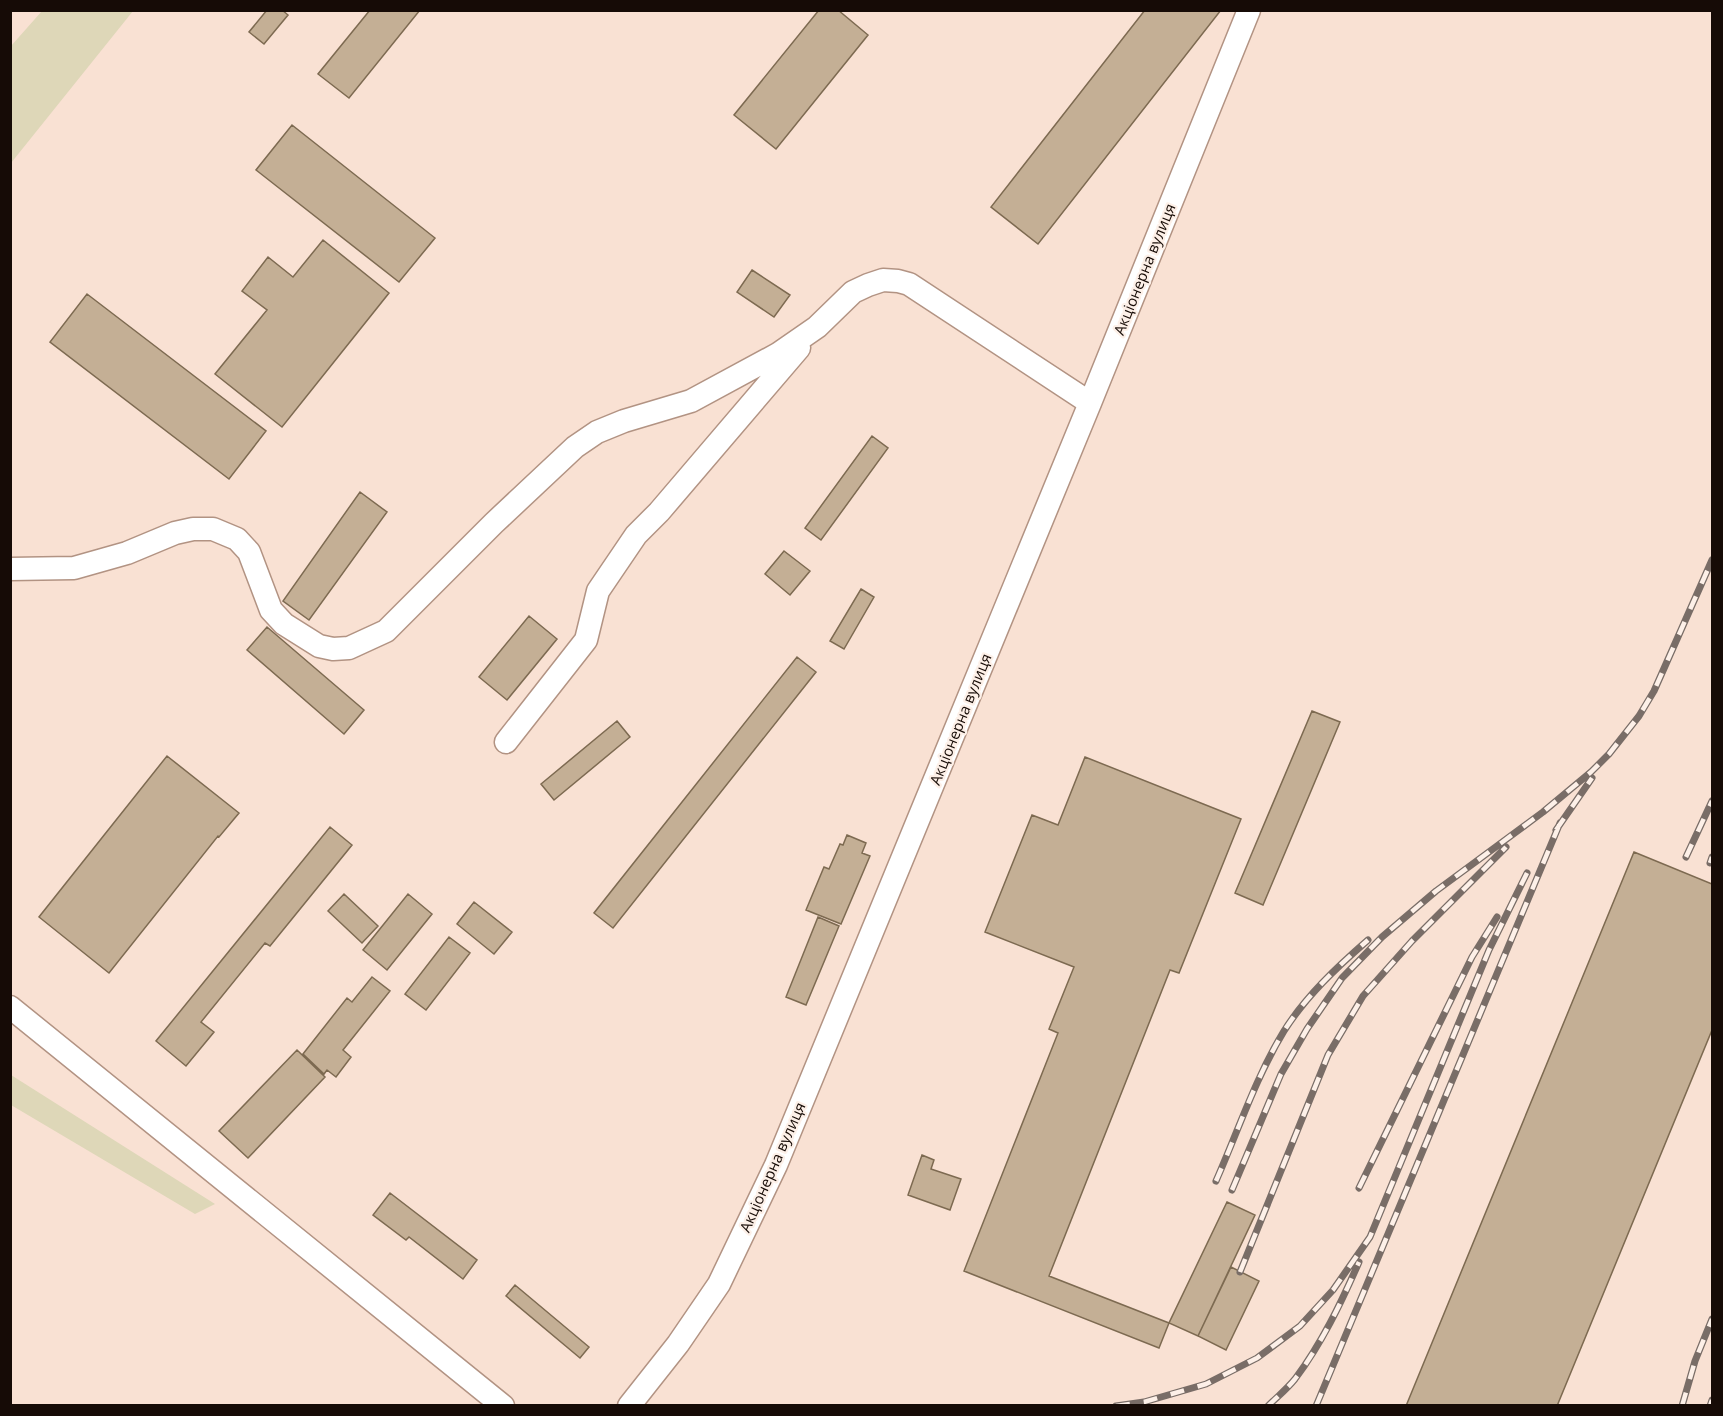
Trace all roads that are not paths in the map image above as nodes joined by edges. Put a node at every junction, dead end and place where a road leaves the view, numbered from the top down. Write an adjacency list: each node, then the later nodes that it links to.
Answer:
1 (1249, 10): 3 (street, Акціонерна вулиця)
2 (817, 327): 3 (street); 4 (street); 5 (street)
3 (1090, 403): 8 (street, Акціонерна вулиця)
4 (10, 569)
5 (506, 742)
6 (10, 1007): 7 (street)
7 (503, 1406)
8 (629, 1406)

